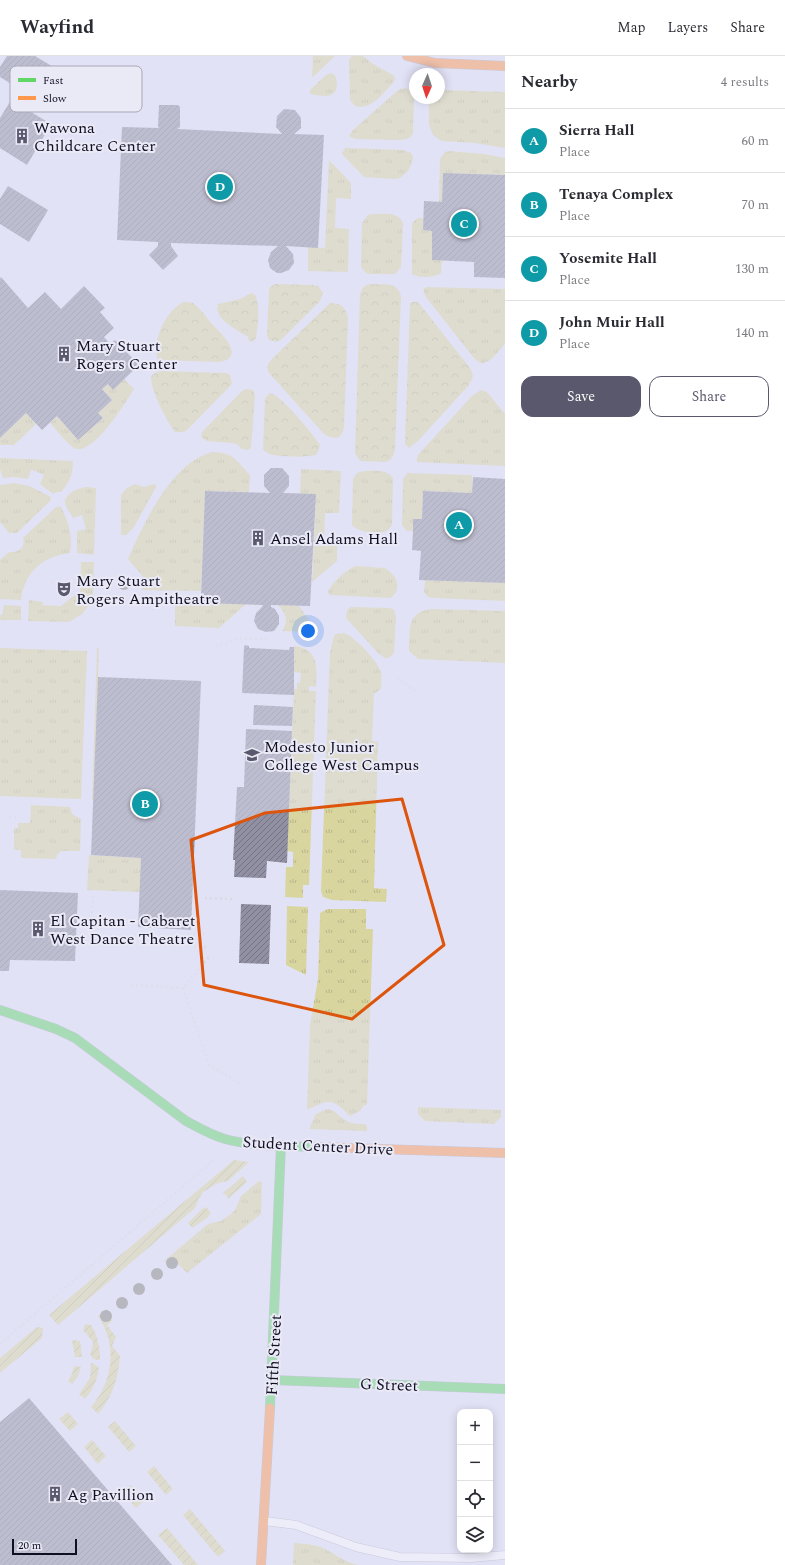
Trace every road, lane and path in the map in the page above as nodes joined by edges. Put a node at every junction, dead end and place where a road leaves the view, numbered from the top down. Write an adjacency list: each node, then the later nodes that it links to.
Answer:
1 (407, 56): 2 (street)
2 (505, 66)
3 (268, 639): 4 (path)
4 (216, 646)
5 (397, 678): 6 (path)
6 (415, 691)
7 (9, 817): 8 (path)
8 (18, 817)
9 (93, 894): 12 (path)
10 (205, 898): 11 (path)
11 (233, 899)
12 (92, 918)
13 (188, 934): 14 (path)
14 (204, 934)
15 (144, 944): 16 (path)
16 (206, 947)
17 (210, 956): 19 (path)
18 (131, 985): 19 (path)
19 (183, 988): 21 (path)
20 (0, 1010): 22 (street, Student Center Drive)
21 (242, 1085)
22 (225, 1139): 23 (street, Student Center Drive); 25 (path)
23 (281, 1145): 24 (street, Student Center Drive); 26 (street, Fifth Street)
24 (505, 1153)
25 (0, 1344)
26 (272, 1380): 27 (street, G Street); 28 (street, Fifth Street)
27 (505, 1389)
28 (263, 1520): 29 (lane); 30 (street, Fifth Street)
29 (505, 1555)
30 (261, 1565)

